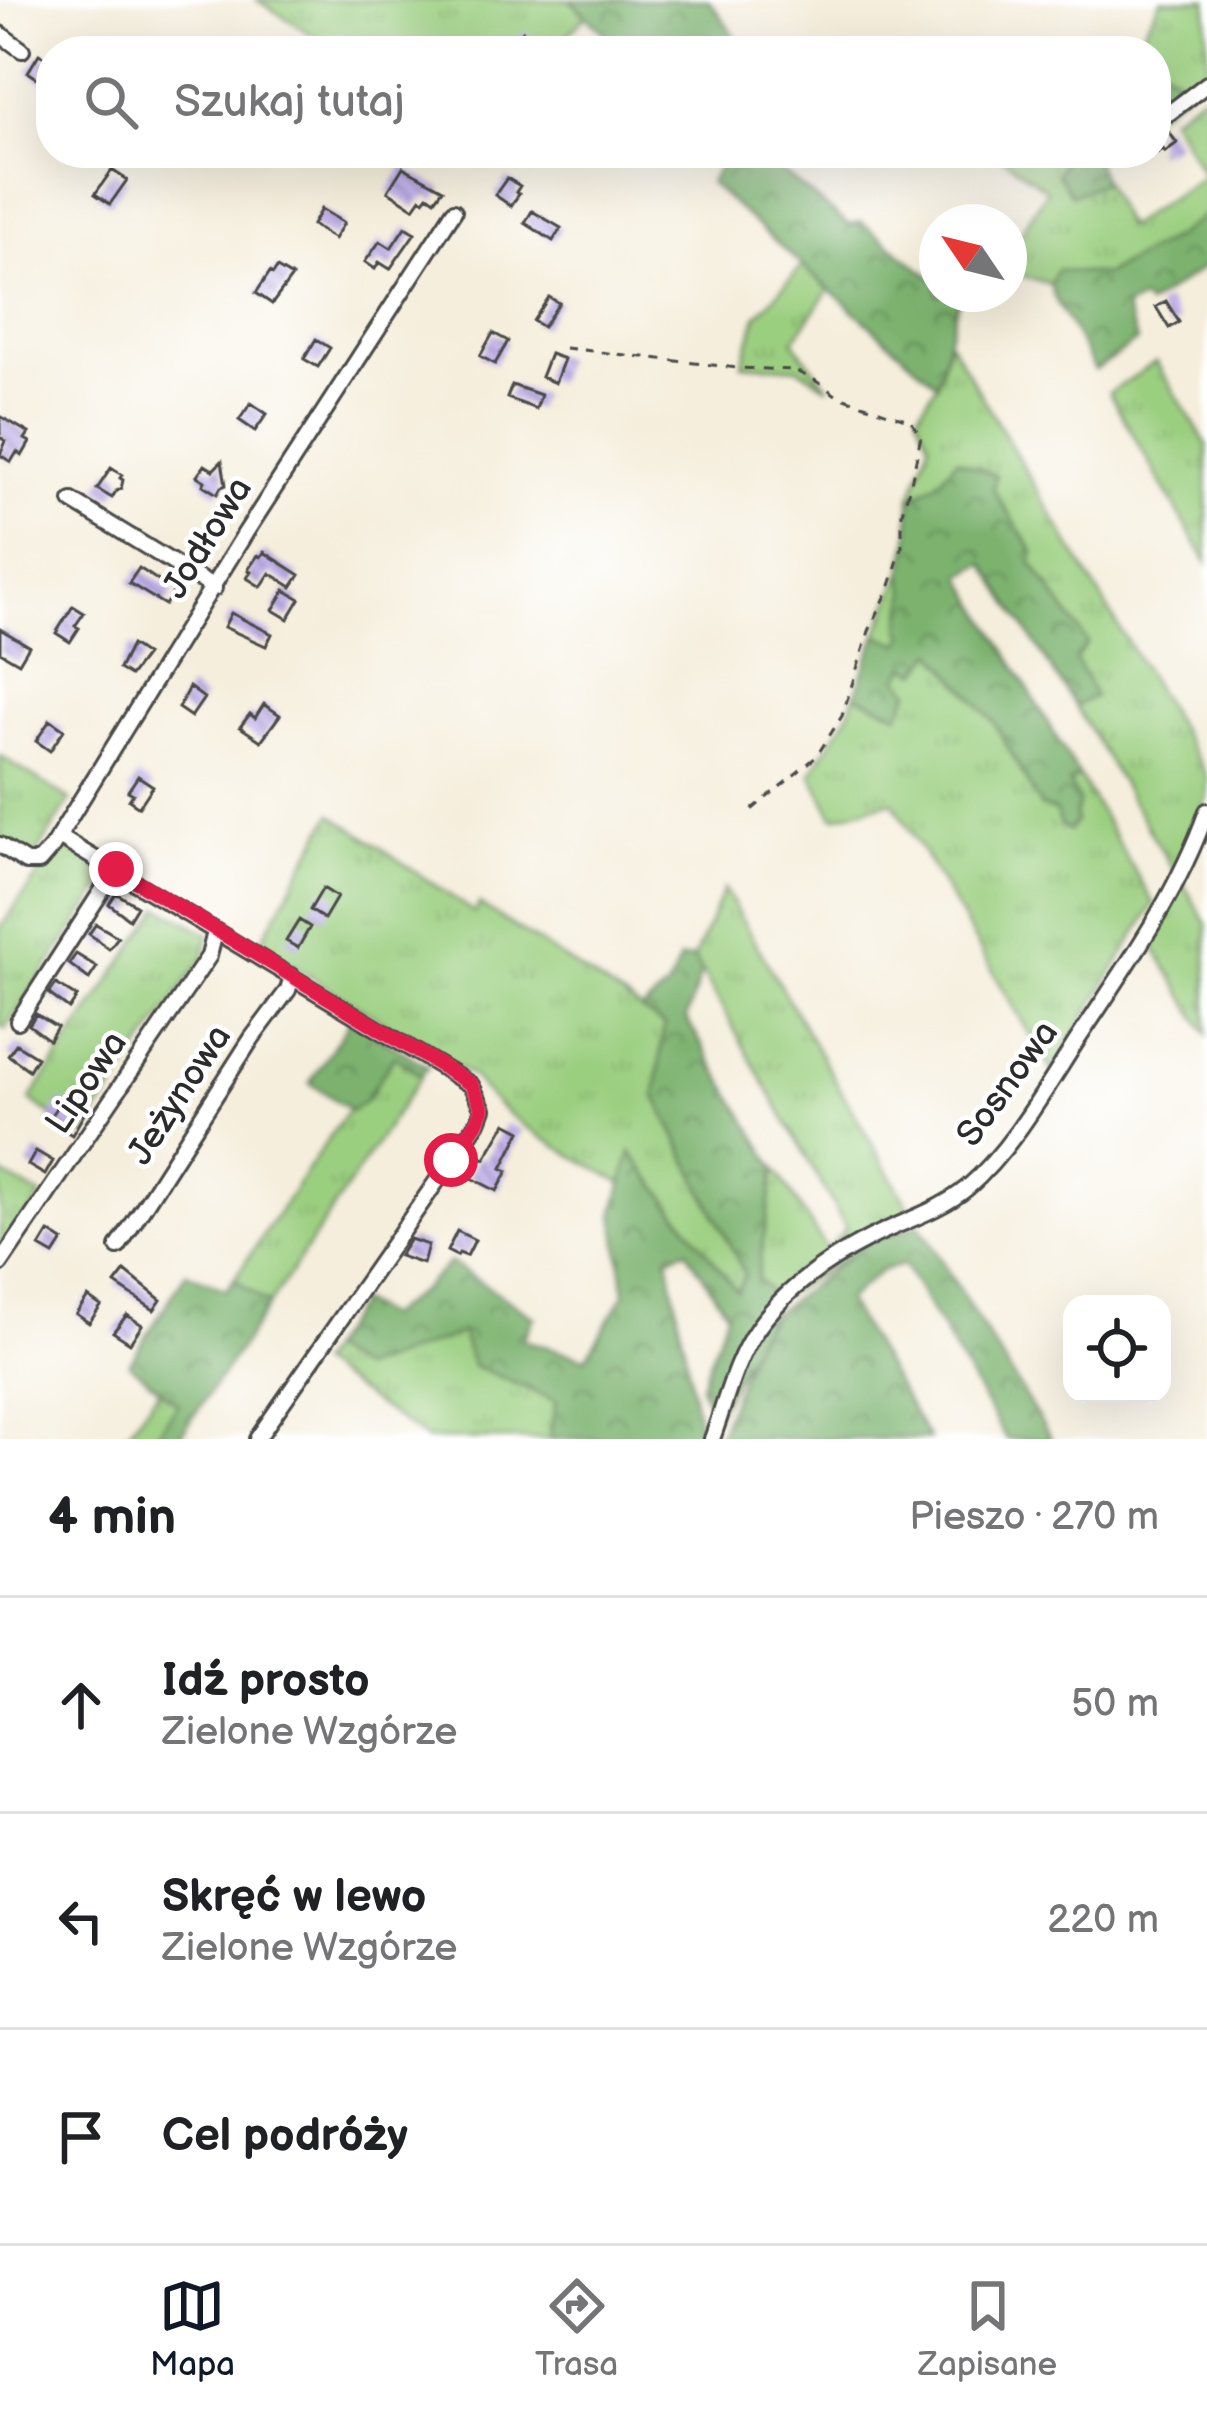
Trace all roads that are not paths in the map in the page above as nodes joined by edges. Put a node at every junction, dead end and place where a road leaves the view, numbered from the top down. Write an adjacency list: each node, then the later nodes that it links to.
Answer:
1 (0, 34): 2 (street)
2 (22, 50)
3 (1207, 84): 4 (street)
4 (1171, 111)
5 (454, 211): 7 (street, Jodłowa)
6 (72, 501): 7 (street)
7 (214, 588): 9 (street, Jodłowa)
8 (1207, 812): 18 (street, Sosnowa)
9 (58, 837): 10 (street); 11 (street)
10 (0, 845)
11 (116, 869): 12 (street); 14 (street)
12 (215, 932): 13 (street); 16 (street, Lipowa)
13 (292, 976): 15 (street, Jeżynowa); 17 (street)
14 (18, 1022)
15 (118, 1247)
16 (0, 1264)
17 (256, 1439)
18 (712, 1439)

